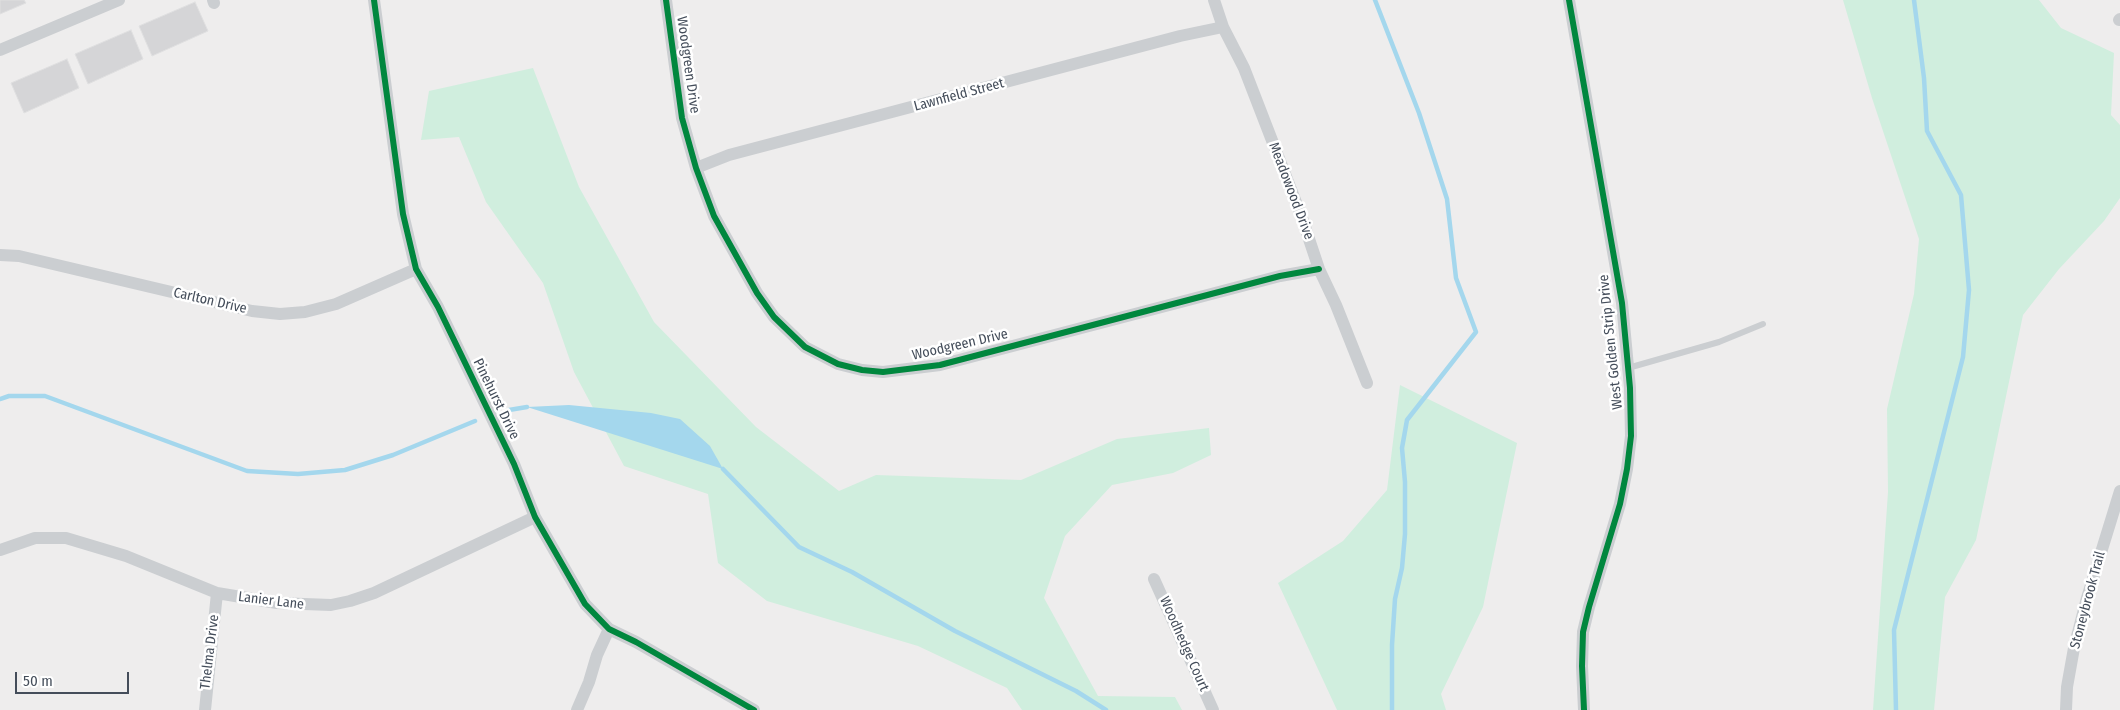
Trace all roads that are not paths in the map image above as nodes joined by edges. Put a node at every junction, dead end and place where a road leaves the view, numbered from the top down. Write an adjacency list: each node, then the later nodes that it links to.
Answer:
1 (119, 0): 7 (street)
2 (374, 0): 10 (street, Pinehurst Drive)
3 (666, 0): 8 (street, Woodgreen Drive)
4 (1214, 0): 6 (street, Meadowood Drive)
5 (1569, 0): 13 (street, West Golden Strip Drive)
6 (1223, 27): 8 (street, Lawnfield Street); 11 (street, Meadowood Drive)
7 (0, 50)
8 (696, 168): 11 (street, Woodgreen Drive)
9 (0, 255): 10 (street, Carlton Drive)
10 (416, 269): 16 (street, Pinehurst Drive)
11 (1319, 269): 14 (street, Meadowood Drive)
12 (1763, 324): 13 (lane)
13 (1628, 368): 25 (street, West Golden Strip Drive)
14 (1367, 383)
15 (2120, 491): 26 (street, Stoneybrook Trail)
16 (535, 517): 19 (street, Lanier Lane); 20 (street, Pinehurst Drive)
17 (0, 550): 19 (street, Lanier Lane)
18 (1154, 579): 24 (street, Woodhedge Court)
19 (217, 594): 21 (street, Thelma Drive)
20 (609, 629): 22 (street); 23 (street, Pinehurst Drive)
21 (204, 710)
22 (577, 710)
23 (754, 710)
24 (1213, 710)
25 (1584, 710)
26 (2066, 710)

